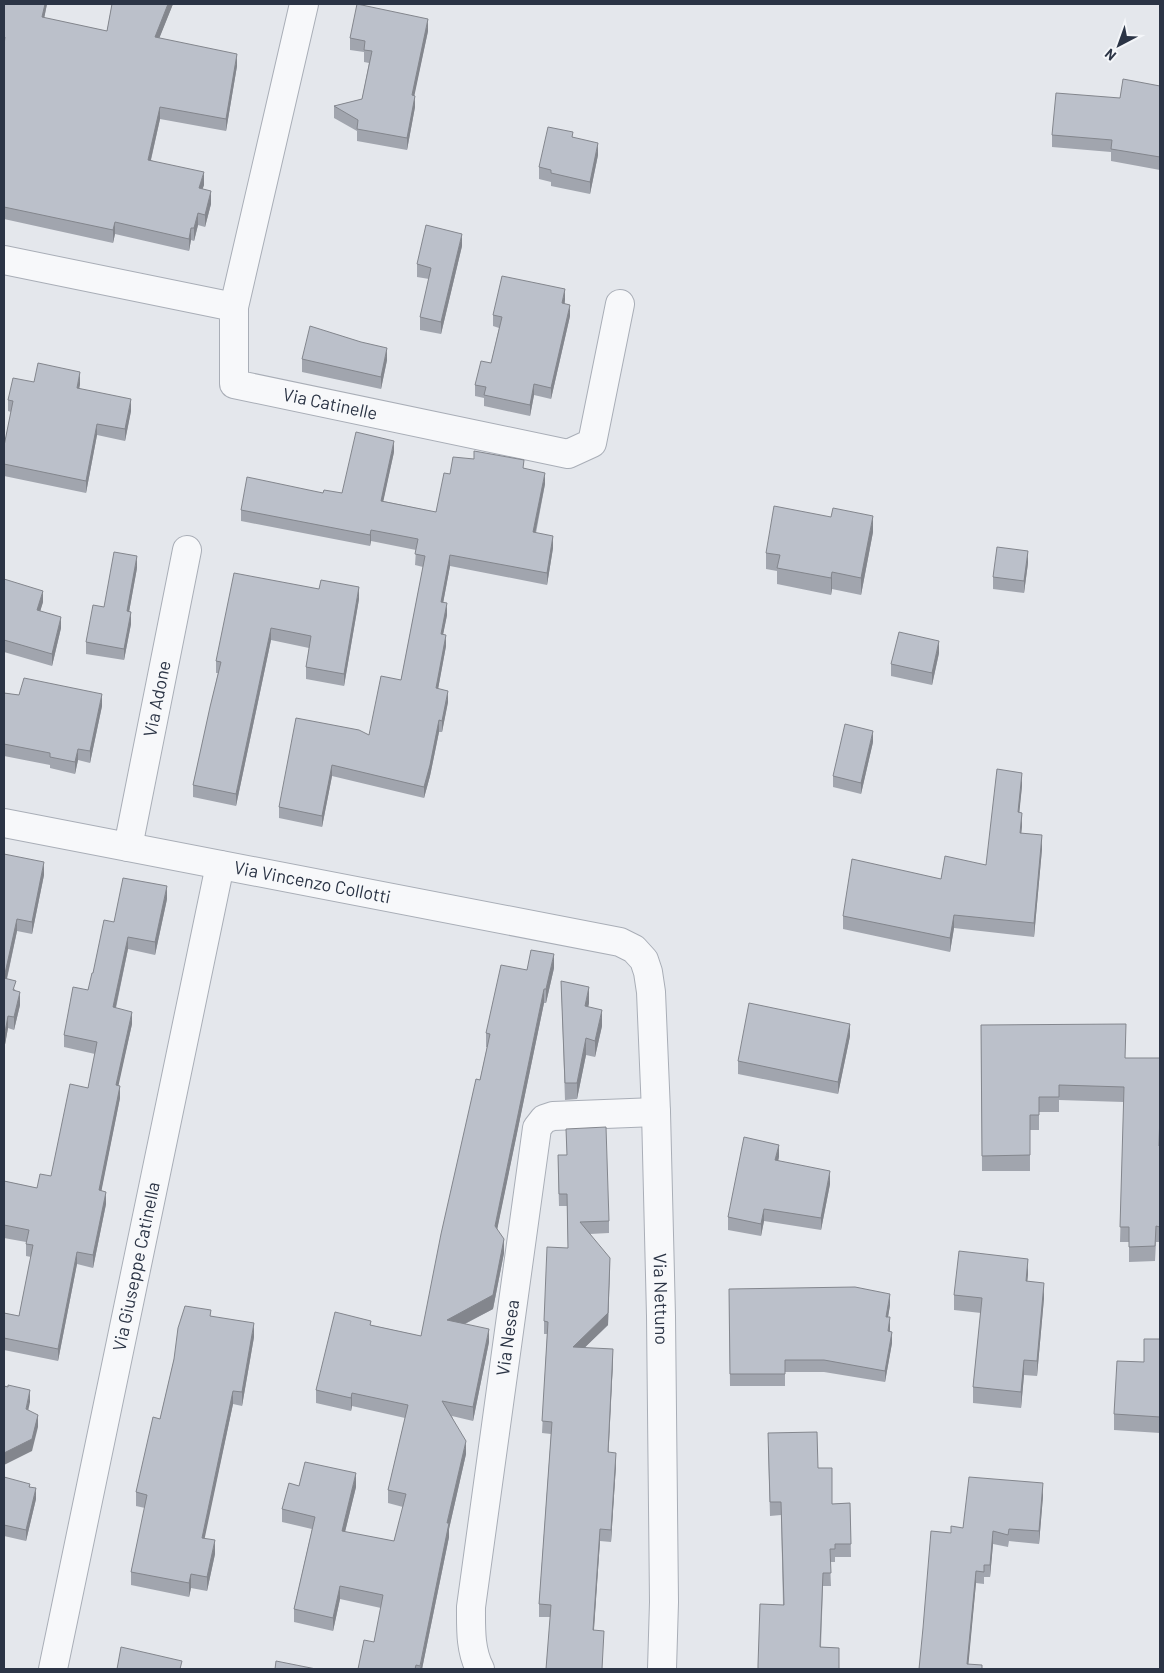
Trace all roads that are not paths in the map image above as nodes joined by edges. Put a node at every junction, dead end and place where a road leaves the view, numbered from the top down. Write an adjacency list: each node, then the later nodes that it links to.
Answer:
1 (304, 4): 4 (street)
2 (4, 260): 4 (street)
3 (620, 304): 4 (street, Via Catinelle)
4 (234, 308)
5 (187, 550): 7 (street, Via Adone)
6 (4, 823): 7 (street, Via Vincenzo Collotti)
7 (128, 847): 8 (street, Via Vincenzo Collotti)
8 (220, 865): 9 (street, Via Vincenzo Collotti); 11 (street, Via Giuseppe Catinella)
9 (620, 942): 10 (street, Via Nettuno)
10 (656, 1112): 12 (street, Via Nesea); 13 (street, Via Nettuno)
11 (53, 1669)
12 (480, 1669)
13 (662, 1669)

